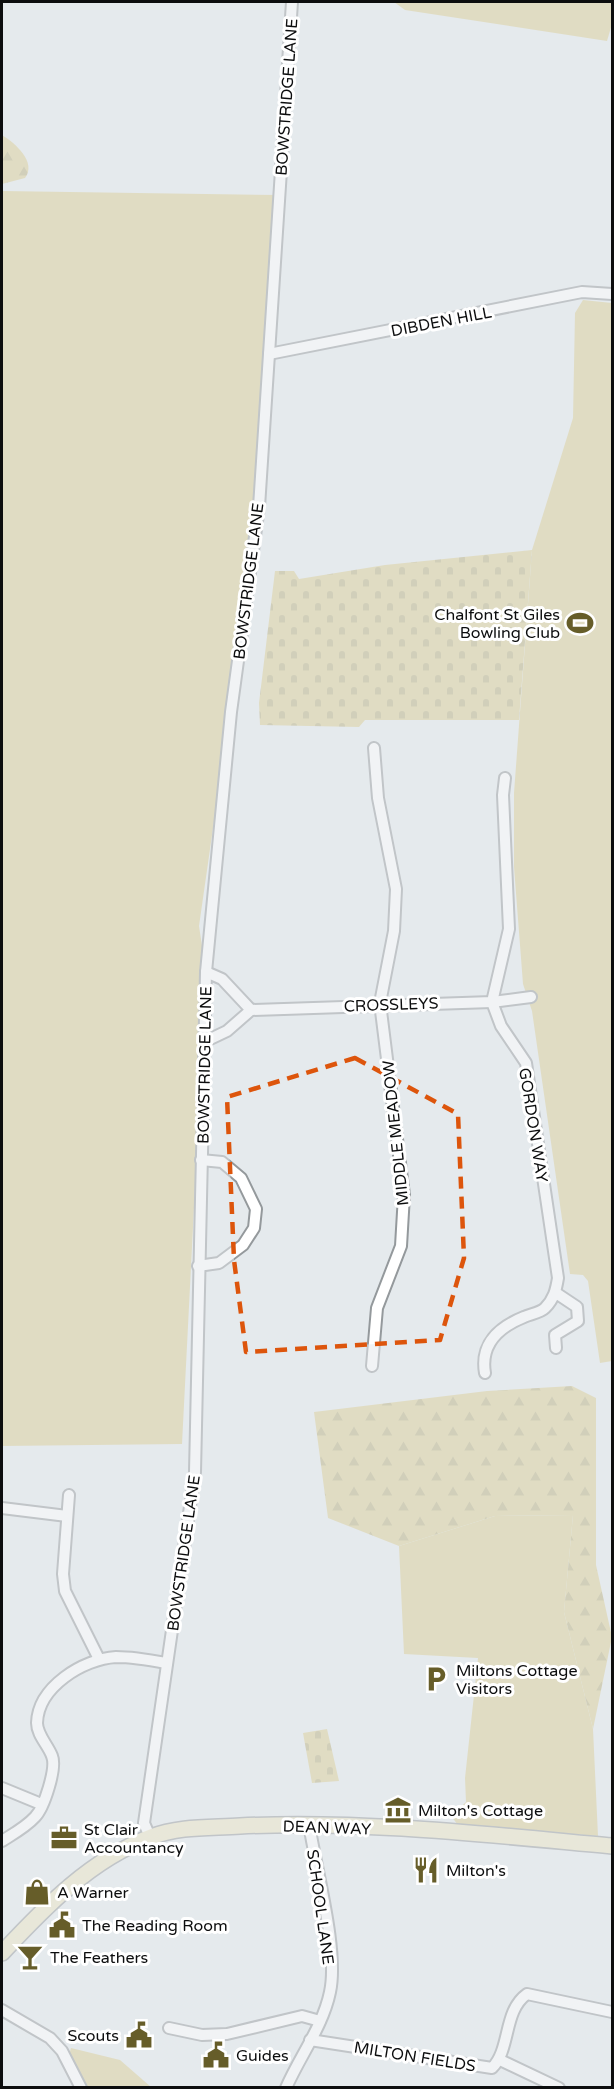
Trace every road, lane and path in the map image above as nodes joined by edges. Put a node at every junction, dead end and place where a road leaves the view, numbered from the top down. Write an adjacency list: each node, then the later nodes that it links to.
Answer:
1 (292, 2): 3 (street, BOWSTRIDGE LANE)
2 (612, 294): 3 (street, DIBDEN HILL)
3 (270, 354): 6 (street, BOWSTRIDGE LANE)
4 (374, 748): 9 (street, MIDDLE MEADOW)
5 (505, 778): 8 (street)
6 (206, 972): 10 (street); 11 (street, BOWSTRIDGE LANE)
7 (531, 997): 8 (street, CROSSLEYS)
8 (492, 1002): 9 (street, CROSSLEYS); 14 (street, GORDON WAY)
9 (380, 1004): 10 (street, CROSSLEYS); 16 (street, MIDDLE MEADOW)
10 (251, 1010): 11 (street)
11 (206, 1041): 12 (street, BOWSTRIDGE LANE)
12 (201, 1160): 13 (street, BOWSTRIDGE LANE); 13 (street, BOWSTRIDGE LANE)
13 (198, 1266): 22 (street, BOWSTRIDGE LANE)
14 (556, 1293): 15 (street); 17 (street)
15 (556, 1348)
16 (372, 1366)
17 (485, 1373)
18 (69, 1495): 20 (street)
19 (2, 1508): 20 (street)
20 (67, 1516): 21 (street)
21 (99, 1659): 22 (street); 24 (street)
22 (166, 1663): 26 (street, BOWSTRIDGE LANE)
23 (2, 1788): 24 (street)
24 (41, 1804): 27 (street)
25 (309, 1824): 26 (street, DEAN WAY); 28 (street, DEAN WAY); 32 (street, SCHOOL LANE)
26 (150, 1837): 29 (street, DEAN WAY)
27 (2, 1841)
28 (612, 1846)
29 (2, 1953)
30 (2, 2010): 36 (street)
31 (612, 2012): 35 (street, MILTON FIELDS)
32 (320, 2021): 33 (street); 34 (street, SCHOOL LANE)
33 (170, 2028)
34 (310, 2040): 35 (street, MILTON FIELDS); 37 (street, SCHOOL LANE)
35 (500, 2060): 38 (street)
36 (81, 2088)
37 (286, 2088)
38 (558, 2088)

